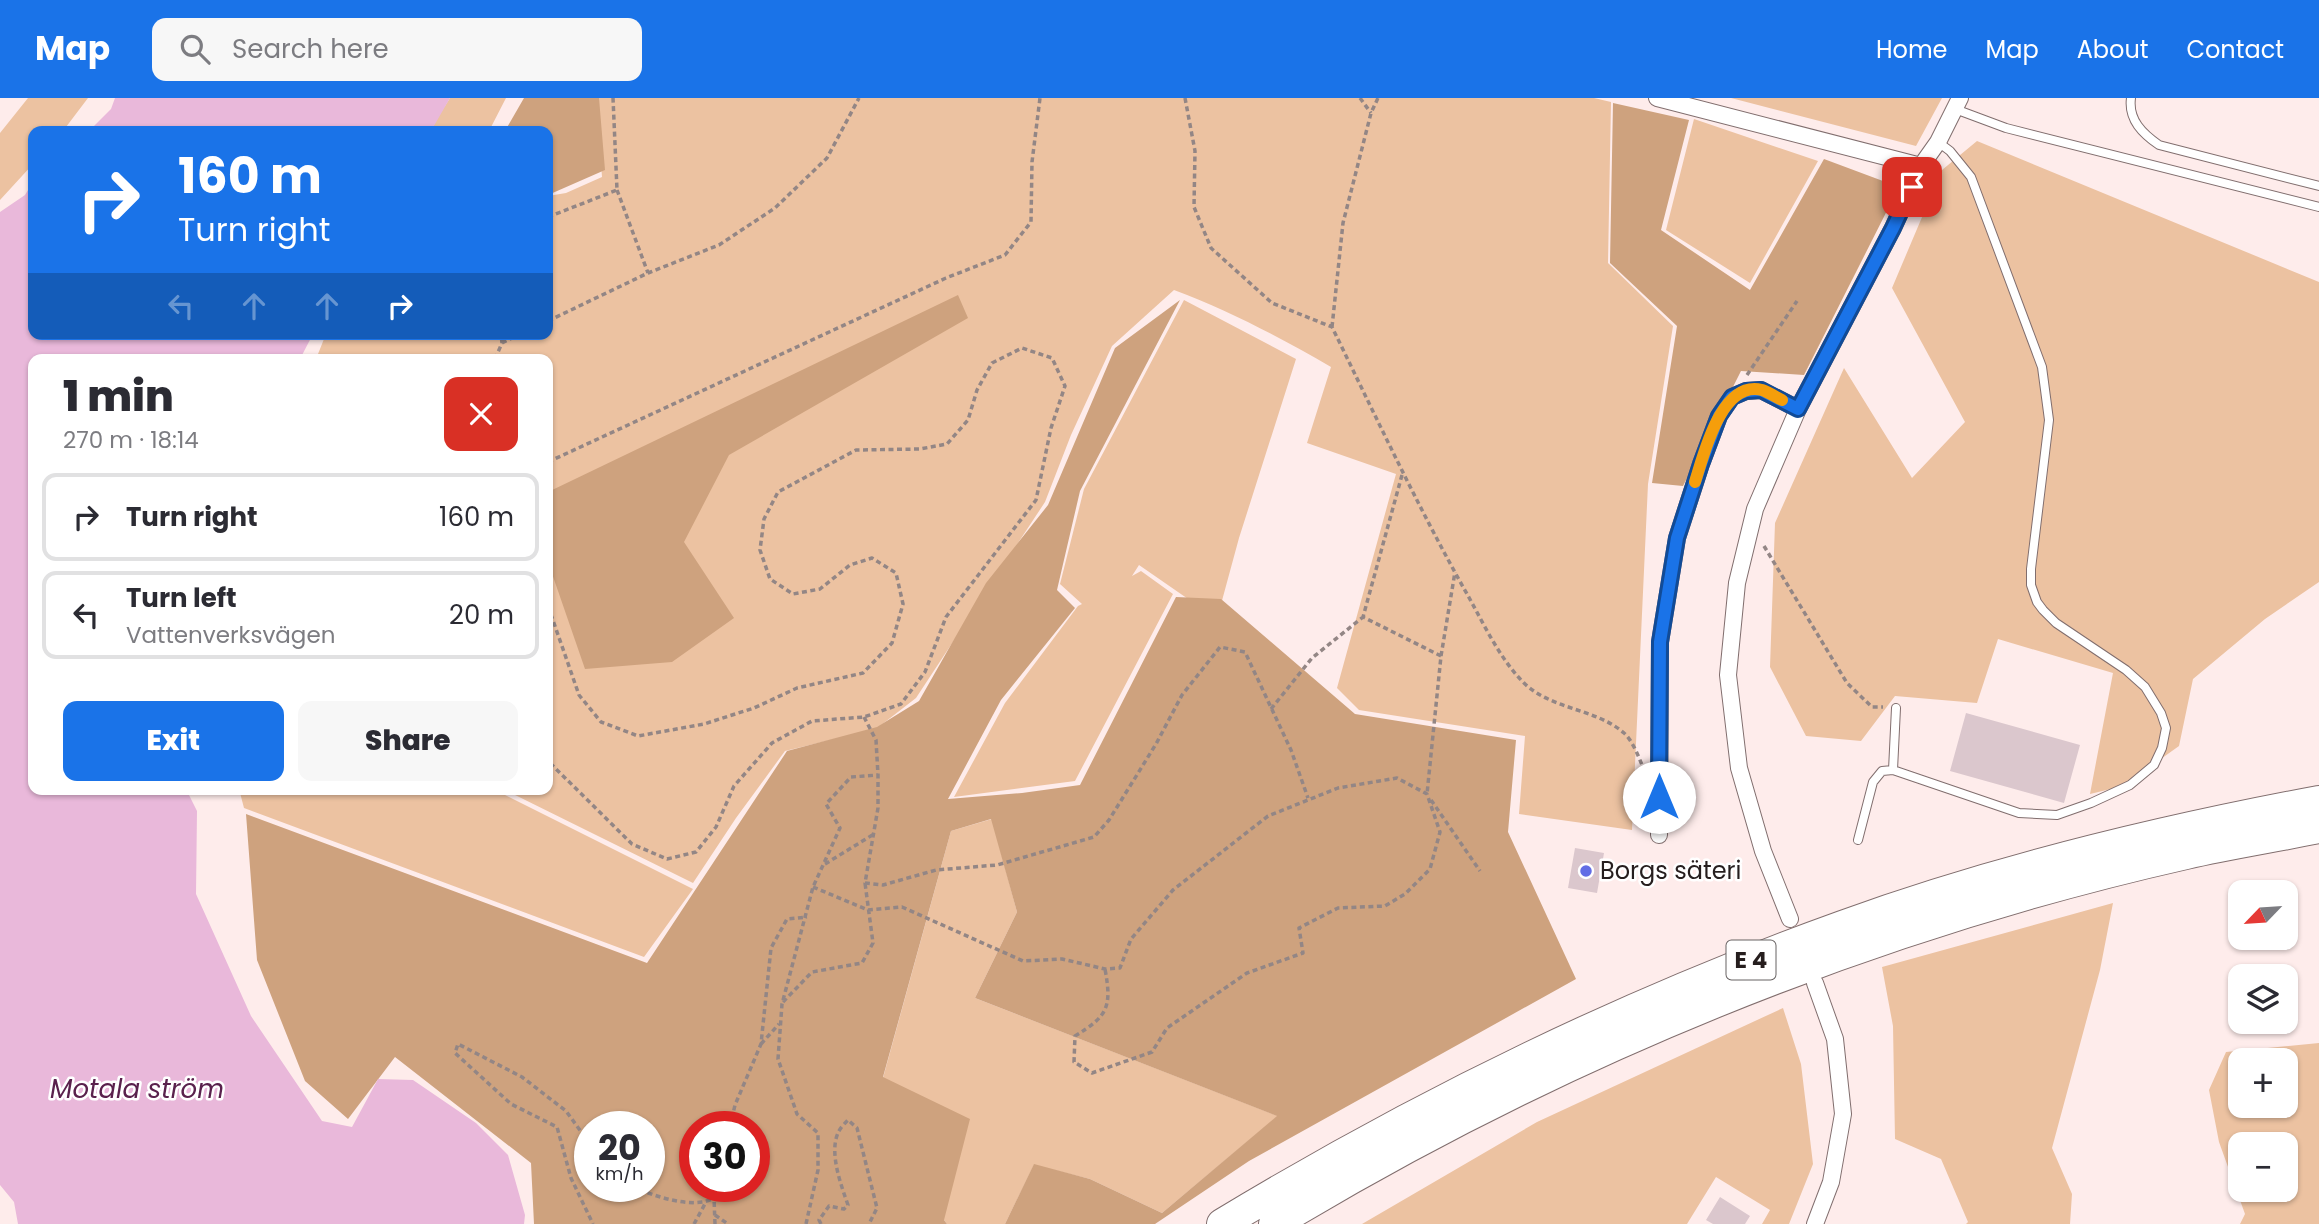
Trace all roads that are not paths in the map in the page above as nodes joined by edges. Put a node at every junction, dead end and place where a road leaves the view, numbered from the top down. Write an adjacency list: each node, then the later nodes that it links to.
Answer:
1 (1657, 98): 5 (street)
2 (2131, 98): 6 (lane)
3 (1957, 104): 4 (street); 7 (lane)
4 (1938, 142): 5 (street); 10 (lane)
5 (1921, 166): 8 (street)
6 (2319, 186)
7 (2319, 207)
8 (1798, 409): 13 (street); 15 (street)
9 (1896, 708): 10 (lane)
10 (1894, 770): 14 (lane)
11 (2319, 801): 17 (highway, E 4)
12 (2319, 828): 18 (highway, E 4)
13 (1659, 835)
14 (1858, 840)
15 (1790, 919)
16 (1815, 983): 19 (street)
17 (1222, 1224)
18 (1273, 1224)
19 (1815, 1224)

